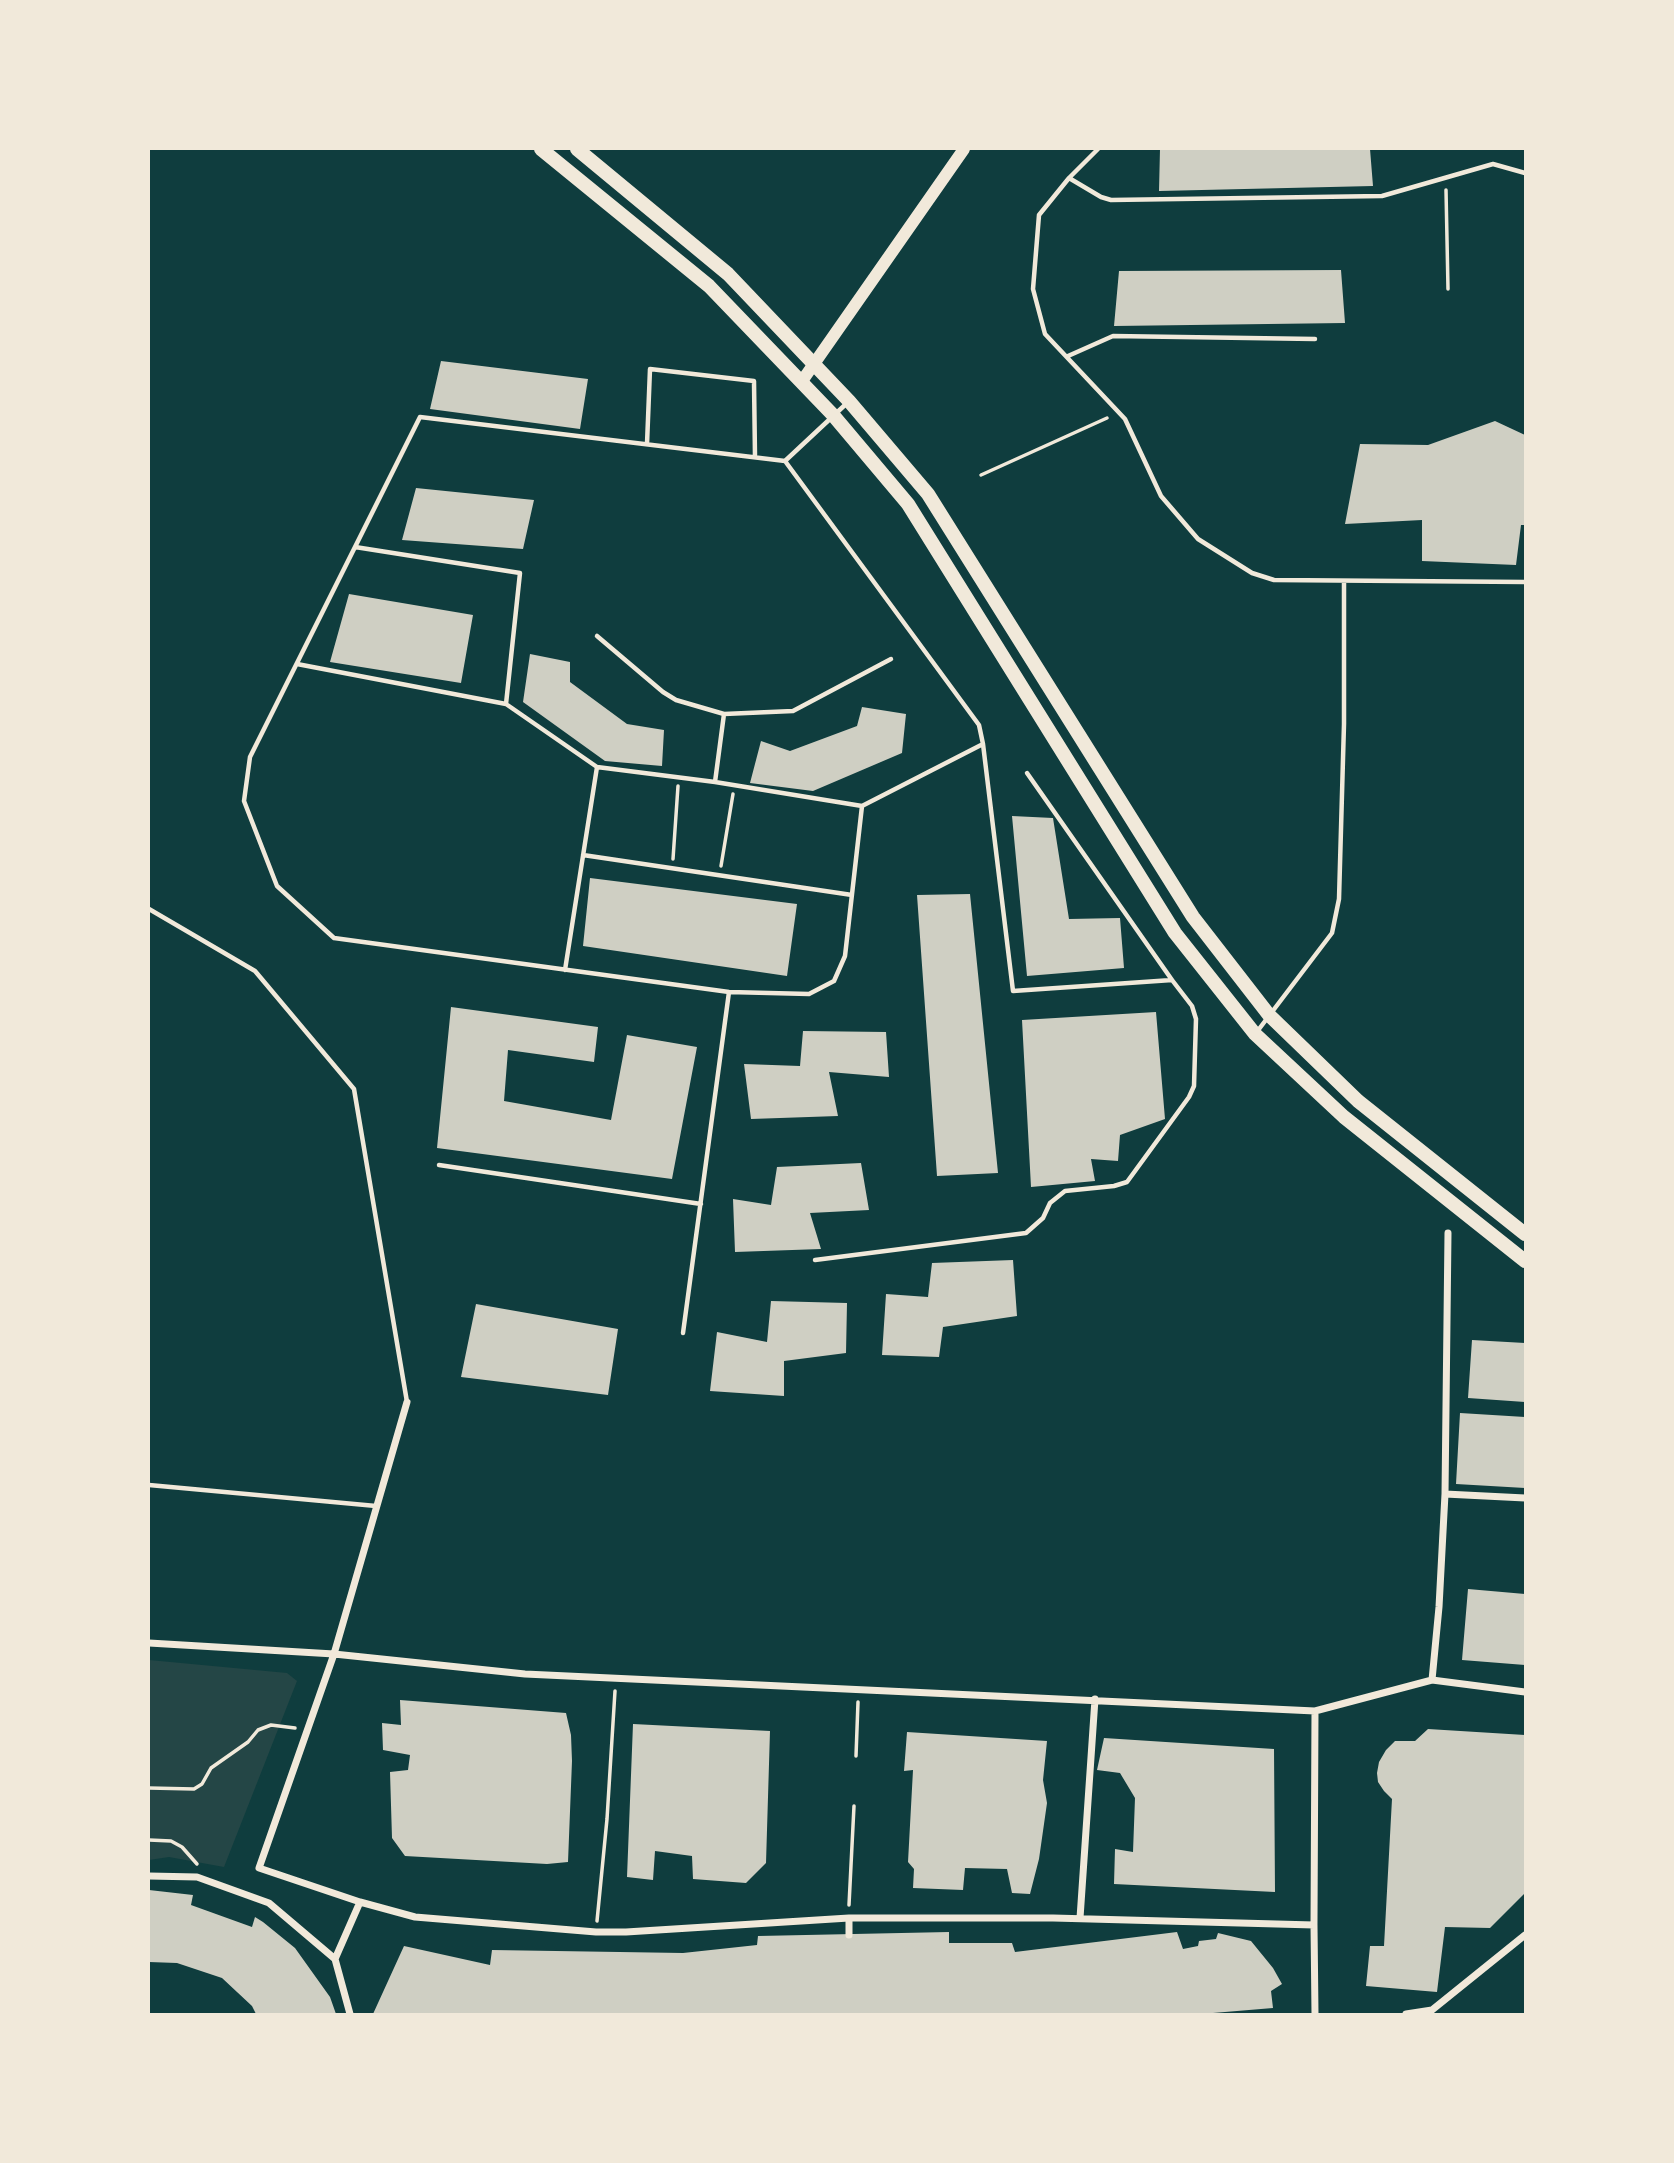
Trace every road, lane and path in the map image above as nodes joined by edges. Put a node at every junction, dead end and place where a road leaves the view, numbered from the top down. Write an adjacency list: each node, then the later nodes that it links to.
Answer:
1 (541, 149): 12 (main road)
2 (577, 149): 11 (main road)
3 (964, 149): 11 (street)
4 (1098, 149): 6 (lane)
5 (1525, 173): 7 (lane)
6 (1069, 178): 7 (lane); 10 (lane)
7 (1446, 178): 8 (path)
8 (1448, 289)
9 (1315, 339): 10 (lane)
10 (1068, 356): 14 (lane)
11 (815, 364): 12 (street); 13 (main road)
12 (802, 381): 15 (main road)
13 (849, 401): 15 (lane); 43 (main road)
14 (1119, 412): 19 (path); 21 (lane)
15 (833, 415): 18 (lane); 44 (main road)
16 (647, 444): 17 (lane); 17 (lane); 20 (lane)
17 (755, 457): 18 (lane)
18 (785, 461): 28 (lane)
19 (981, 475)
20 (355, 547): 25 (lane); 26 (lane)
21 (1344, 581): 22 (lane); 43 (lane)
22 (1525, 582)
23 (597, 636): 27 (lane)
24 (891, 660): 27 (lane)
25 (297, 664): 26 (lane); 40 (lane)
26 (506, 704): 29 (lane)
27 (724, 714): 32 (lane)
28 (983, 744): 34 (lane); 41 (lane)
29 (597, 767): 31 (lane); 35 (lane)
30 (1027, 773): 41 (lane)
31 (679, 777): 32 (lane); 36 (path)
32 (715, 782): 33 (lane)
33 (735, 785): 34 (lane); 37 (path)
34 (862, 806): 38 (lane)
35 (583, 855): 36 (lane); 40 (lane)
36 (672, 868): 37 (lane)
37 (720, 875): 38 (lane)
38 (852, 895): 42 (lane)
39 (149, 909): 52 (lane)
40 (565, 970): 42 (lane)
41 (1172, 981): 49 (lane)
42 (729, 992): 46 (lane)
43 (1269, 1015): 44 (lane); 48 (main road)
44 (1255, 1034): 50 (main road)
45 (439, 1165): 46 (lane)
46 (701, 1203): 51 (lane)
47 (1448, 1233): 54 (street)
48 (1525, 1234)
49 (815, 1260)
50 (1525, 1261)
51 (682, 1333)
52 (407, 1402): 56 (street)
53 (149, 1485): 56 (lane)
54 (1445, 1494): 55 (street); 60 (street)
55 (1525, 1498)
56 (377, 1506): 58 (street)
57 (149, 1643): 58 (street)
58 (334, 1654): 59 (street); 65 (street)
59 (617, 1679): 61 (street); 76 (path)
60 (1432, 1680): 62 (street); 64 (street)
61 (859, 1689): 63 (street); 66 (path)
62 (1525, 1692)
63 (1094, 1699): 64 (street); 74 (street)
64 (1315, 1711): 75 (street)
65 (307, 1731): 67 (path); 72 (street)
66 (856, 1756)
67 (149, 1787)
68 (854, 1806): 73 (path)
69 (149, 1840): 71 (path)
70 (149, 1876): 71 (street)
71 (214, 1883): 79 (street)
72 (360, 1902): 76 (street); 79 (street)
73 (849, 1918): 74 (street); 76 (street); 78 (street)
74 (1080, 1919): 75 (street)
75 (1314, 1925): 81 (street)
76 (596, 1932)
77 (1525, 1934): 82 (street)
78 (849, 1935)
79 (335, 1959): 80 (street)
80 (350, 2014)
81 (1315, 2014)
82 (1406, 2014)

